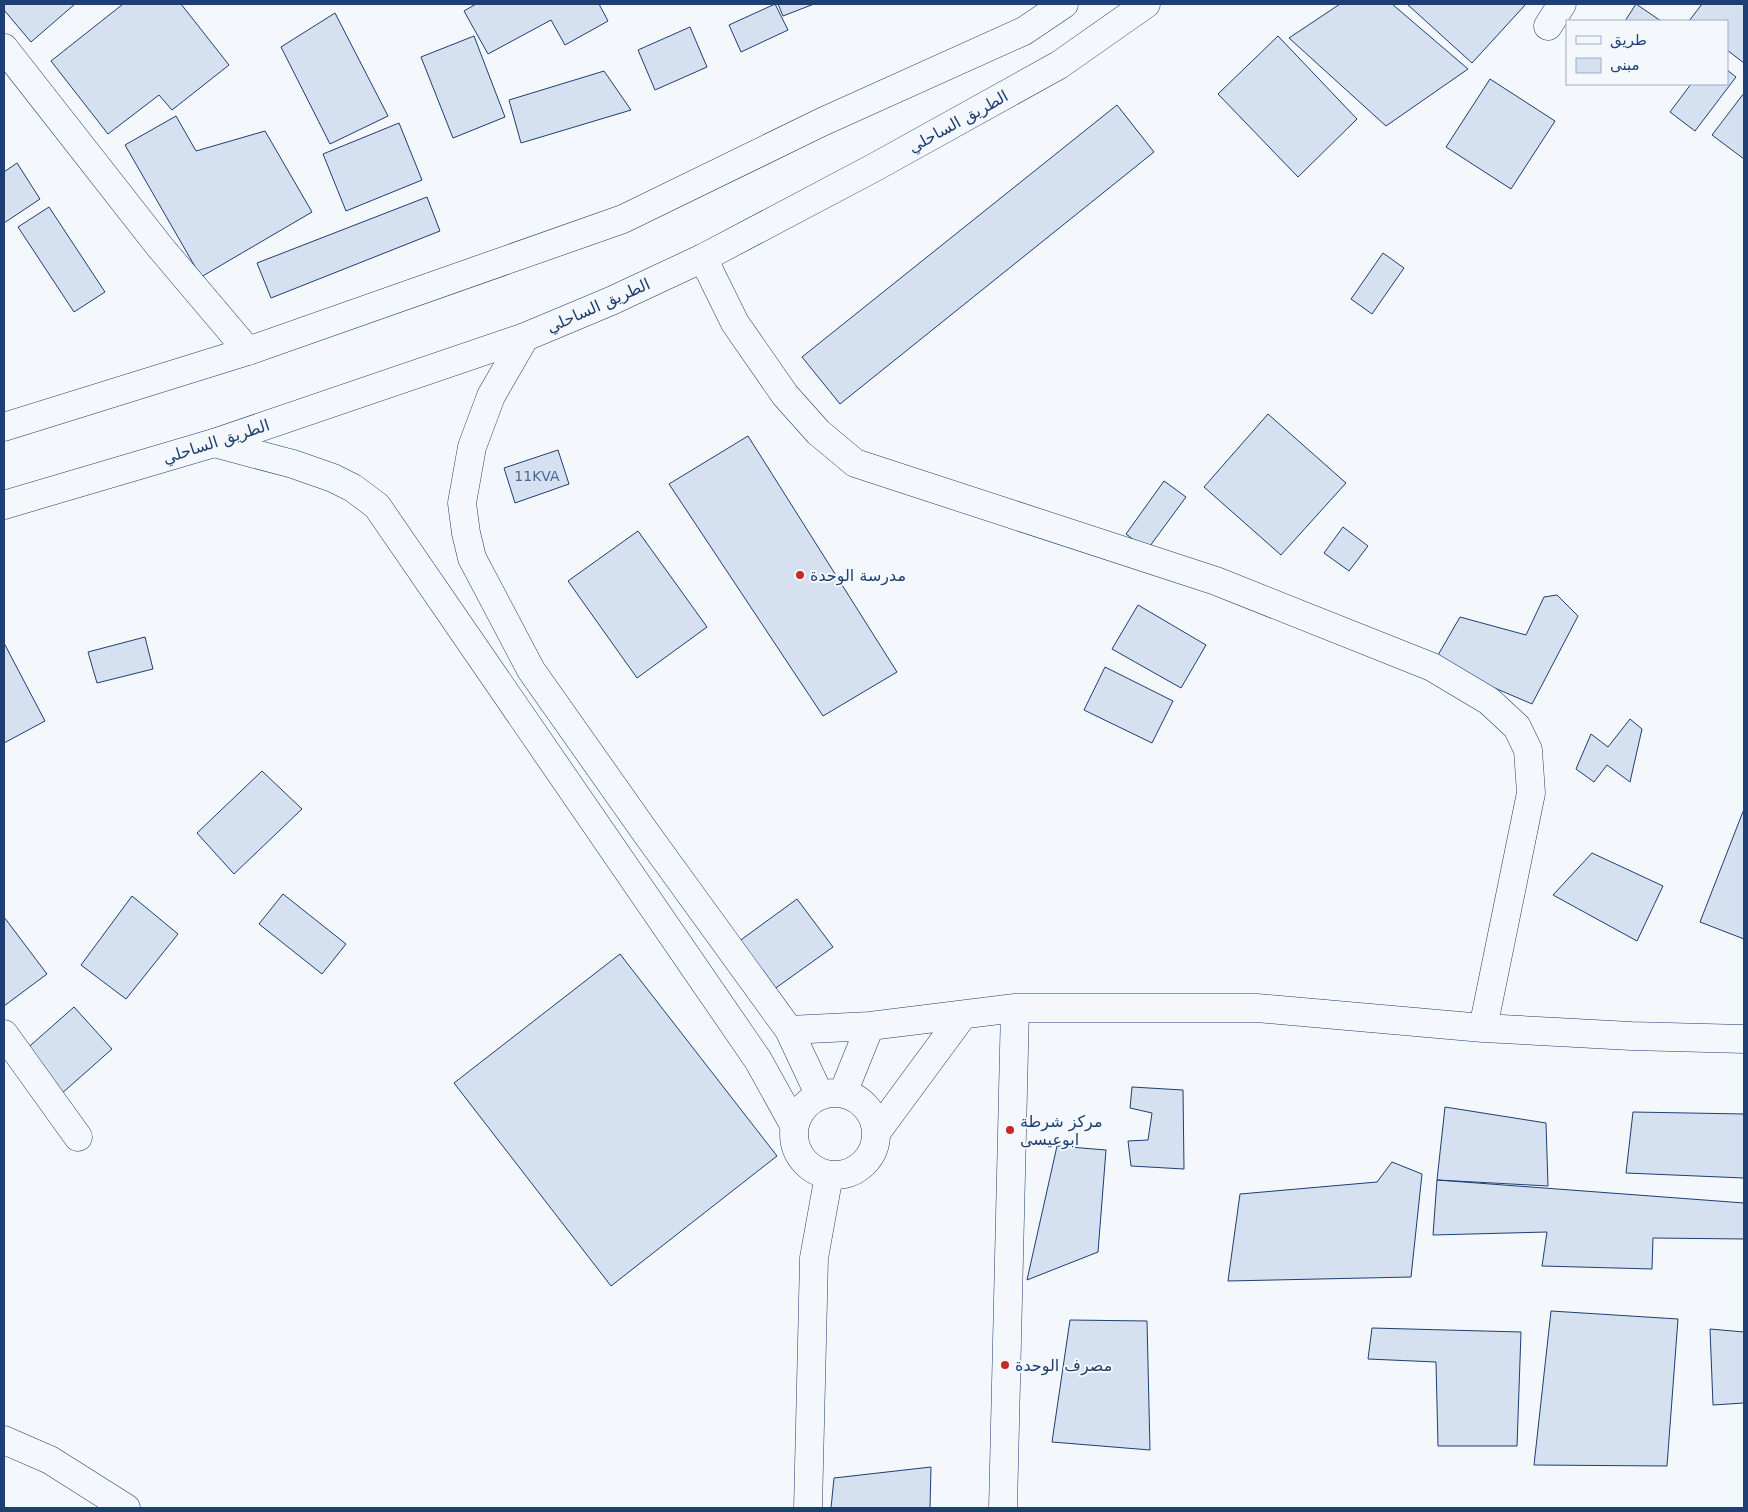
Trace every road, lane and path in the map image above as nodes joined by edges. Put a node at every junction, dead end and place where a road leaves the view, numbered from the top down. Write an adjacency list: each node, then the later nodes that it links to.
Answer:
1 (1064, 4): 6 (main road)
2 (1146, 4): 4 (main road, الطريق الساحلي)
3 (4, 48): 6 (main road)
4 (703, 258): 5 (main road, الطريق الساحلي); 13 (main road)
5 (525, 337): 8 (main road, الطريق الساحلي); 14 (main road)
6 (248, 351): 7 (main road)
7 (4, 427)
8 (214, 443): 9 (main road, الطريق الساحلي); 18 (main road)
9 (4, 505)
10 (1015, 1008): 11 (main road); 13 (main road); 25 (main road)
11 (963, 1015): 12 (main road); 19 (main road)
12 (870, 1026): 14 (main road); 17 (main road)
13 (1483, 1028): 16 (main road)
14 (790, 1030): 17 (main road)
15 (4, 1034): 20 (main road)
16 (1744, 1039)
17 (832, 1095): 18 (main road); 19 (main road)
18 (794, 1125): 21 (main road)
19 (876, 1133): 21 (main road)
20 (78, 1137)
21 (829, 1175): 24 (main road)
22 (4, 1440): 23 (main road)
23 (126, 1508)
24 (808, 1508)
25 (1003, 1508)

